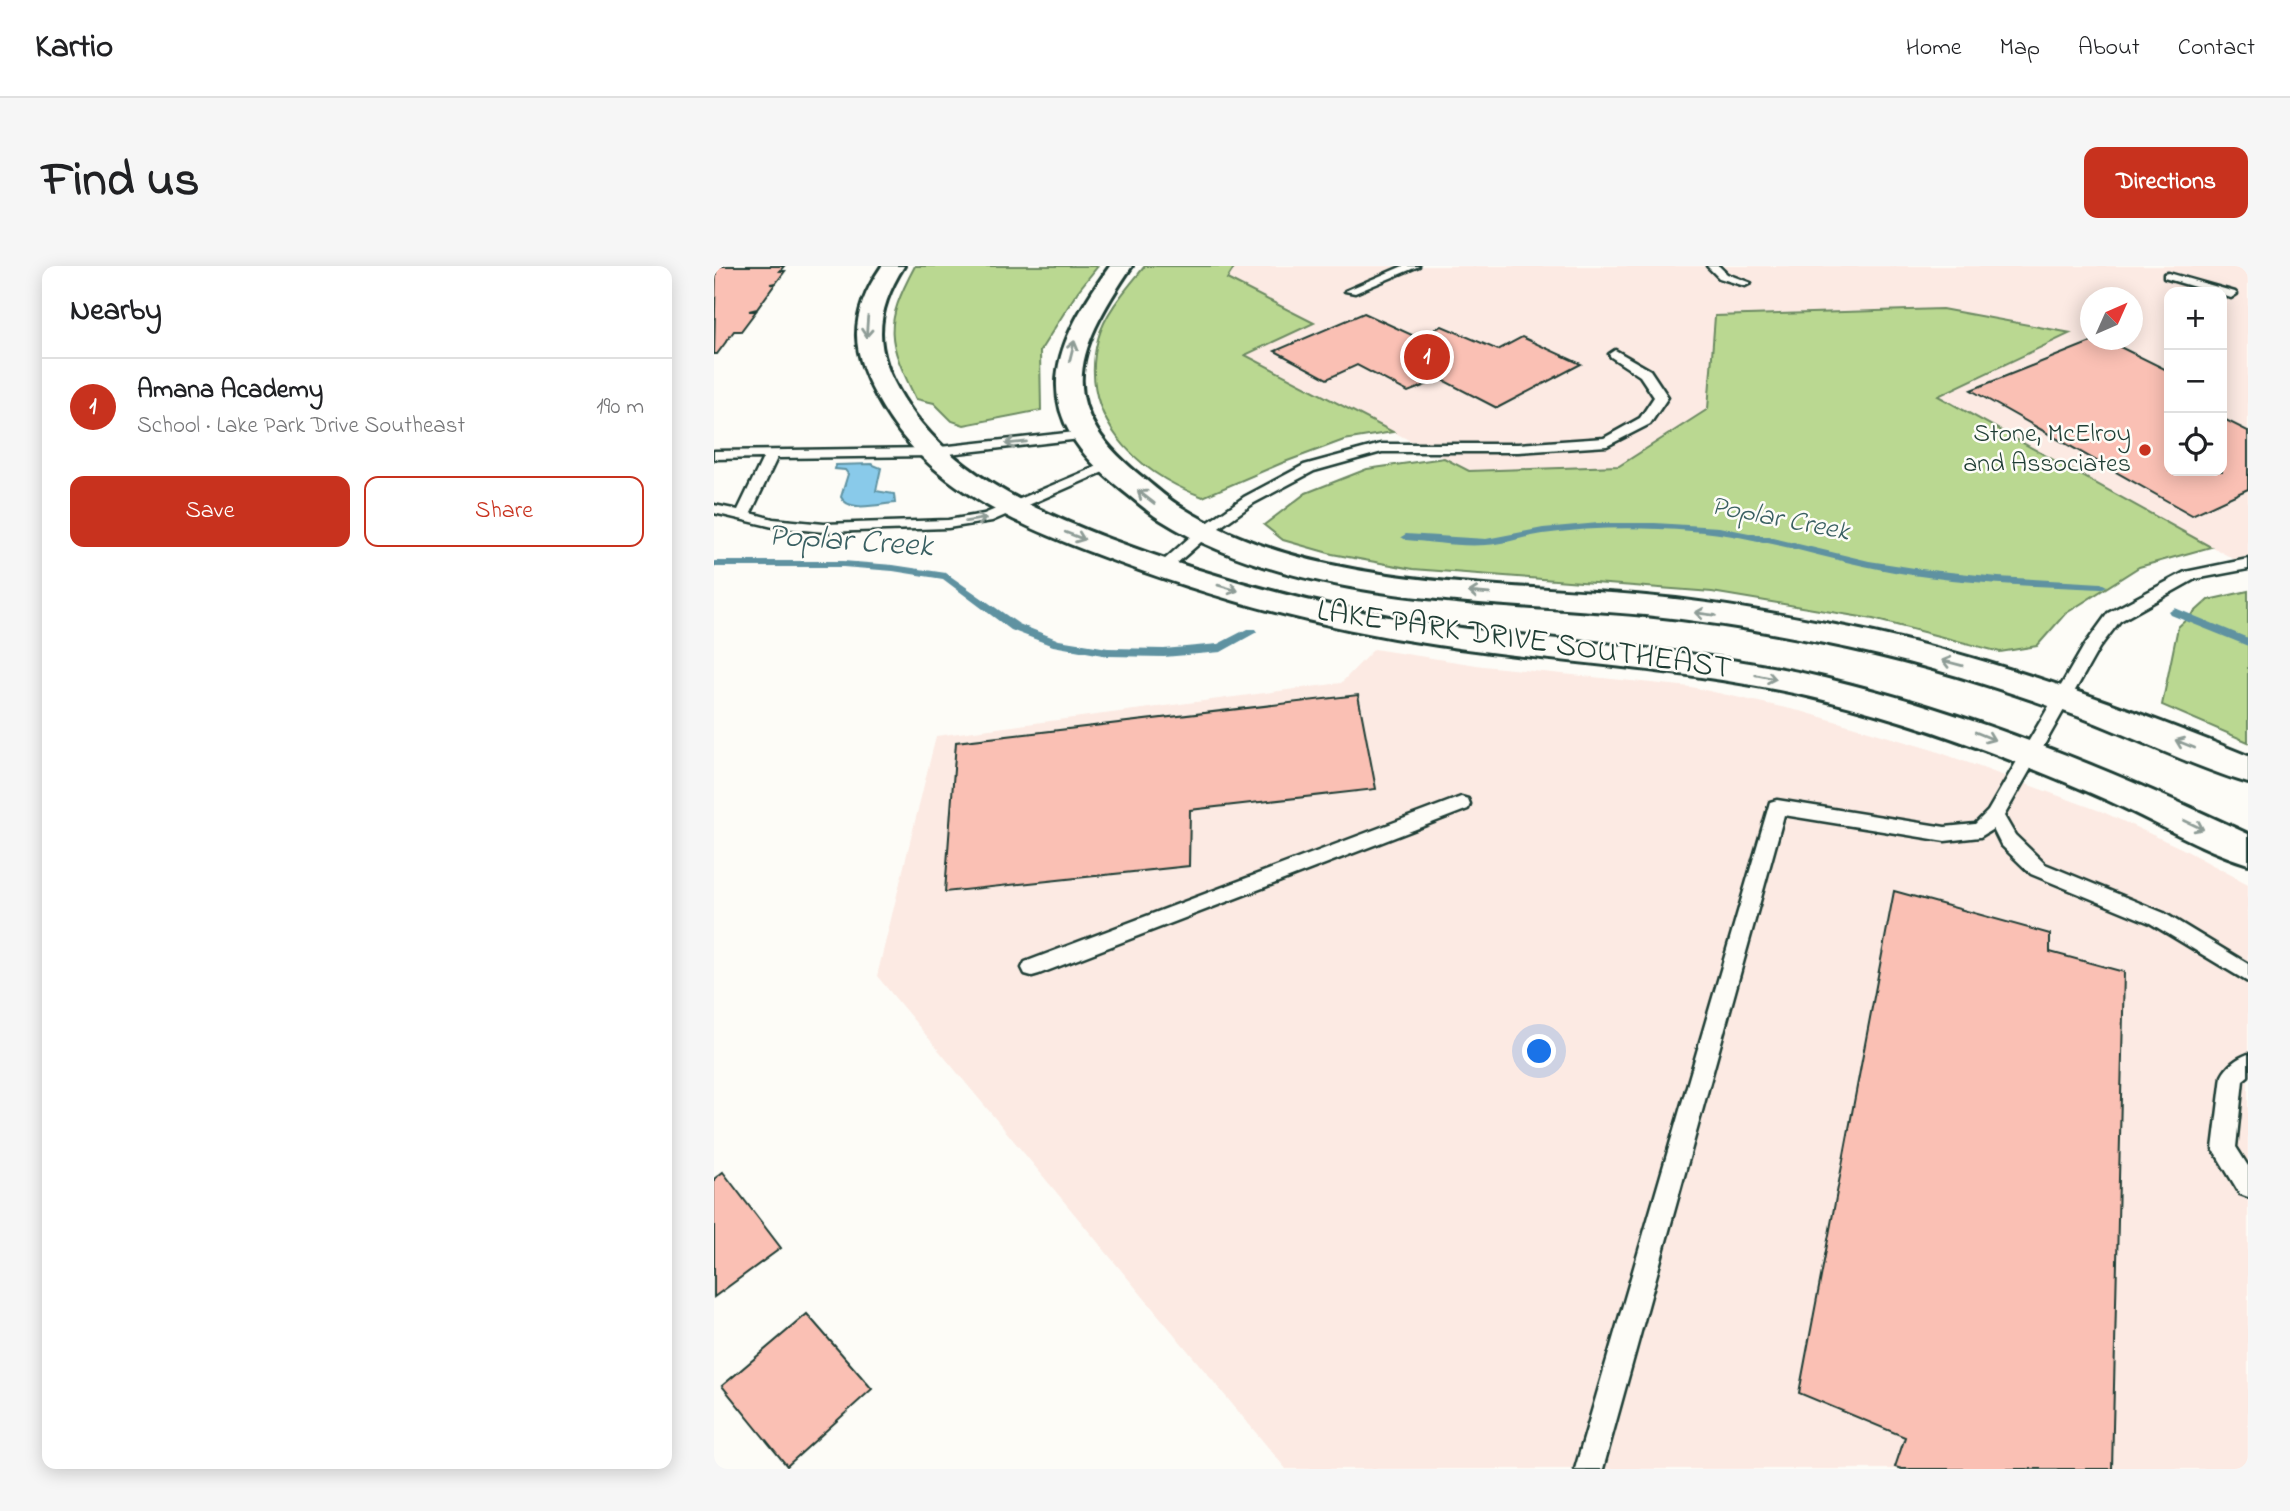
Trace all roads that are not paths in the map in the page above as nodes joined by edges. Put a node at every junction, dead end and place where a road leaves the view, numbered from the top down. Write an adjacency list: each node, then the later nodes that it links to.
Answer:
1 (893, 266): 11 (street, LAKE PARK DRIVE SOUTHEAST, one-way to 11)
2 (1121, 266): 10 (street, LAKE PARK DRIVE SOUTHEAST, one-way to 2)
3 (1413, 266): 7 (lane)
4 (1713, 266): 6 (lane)
5 (2168, 276): 8 (lane)
6 (1745, 283)
7 (1351, 291)
8 (2231, 294)
9 (1615, 354): 18 (lane)
10 (1084, 435): 11 (lane, one-way to 11); 14 (street, LAKE PARK DRIVE SOUTHEAST)
11 (931, 452): 12 (lane); 16 (street, LAKE PARK DRIVE SOUTHEAST)
12 (772, 454): 13 (lane); 17 (lane)
13 (714, 455)
14 (1110, 466): 16 (lane); 18 (street, LAKE PARK DRIVE SOUTHEAST, one-way to 14)
15 (714, 509): 17 (lane)
16 (1012, 509): 17 (lane, one-way to 16); 20 (street, LAKE PARK DRIVE SOUTHEAST, one-way to 20)
17 (742, 516)
18 (1204, 532): 20 (lane); 21 (street, LAKE PARK DRIVE SOUTHEAST, one-way to 18)
19 (2248, 564): 21 (lane)
20 (1163, 568): 22 (street, LAKE PARK DRIVE SOUTHEAST, one-way to 22)
21 (2064, 698): 22 (lane); 23 (street, LAKE PARK DRIVE SOUTHEAST, one-way to 21)
22 (2029, 754): 25 (lane); 26 (street, LAKE PARK DRIVE SOUTHEAST, one-way to 26)
23 (2248, 770)
24 (1461, 804): 27 (lane)
25 (1995, 816): 28 (lane); 31 (lane)
26 (2248, 850)
27 (1032, 968)
28 (2248, 974)
29 (2248, 1063): 30 (lane)
30 (2248, 1186)
31 (1589, 1469)

